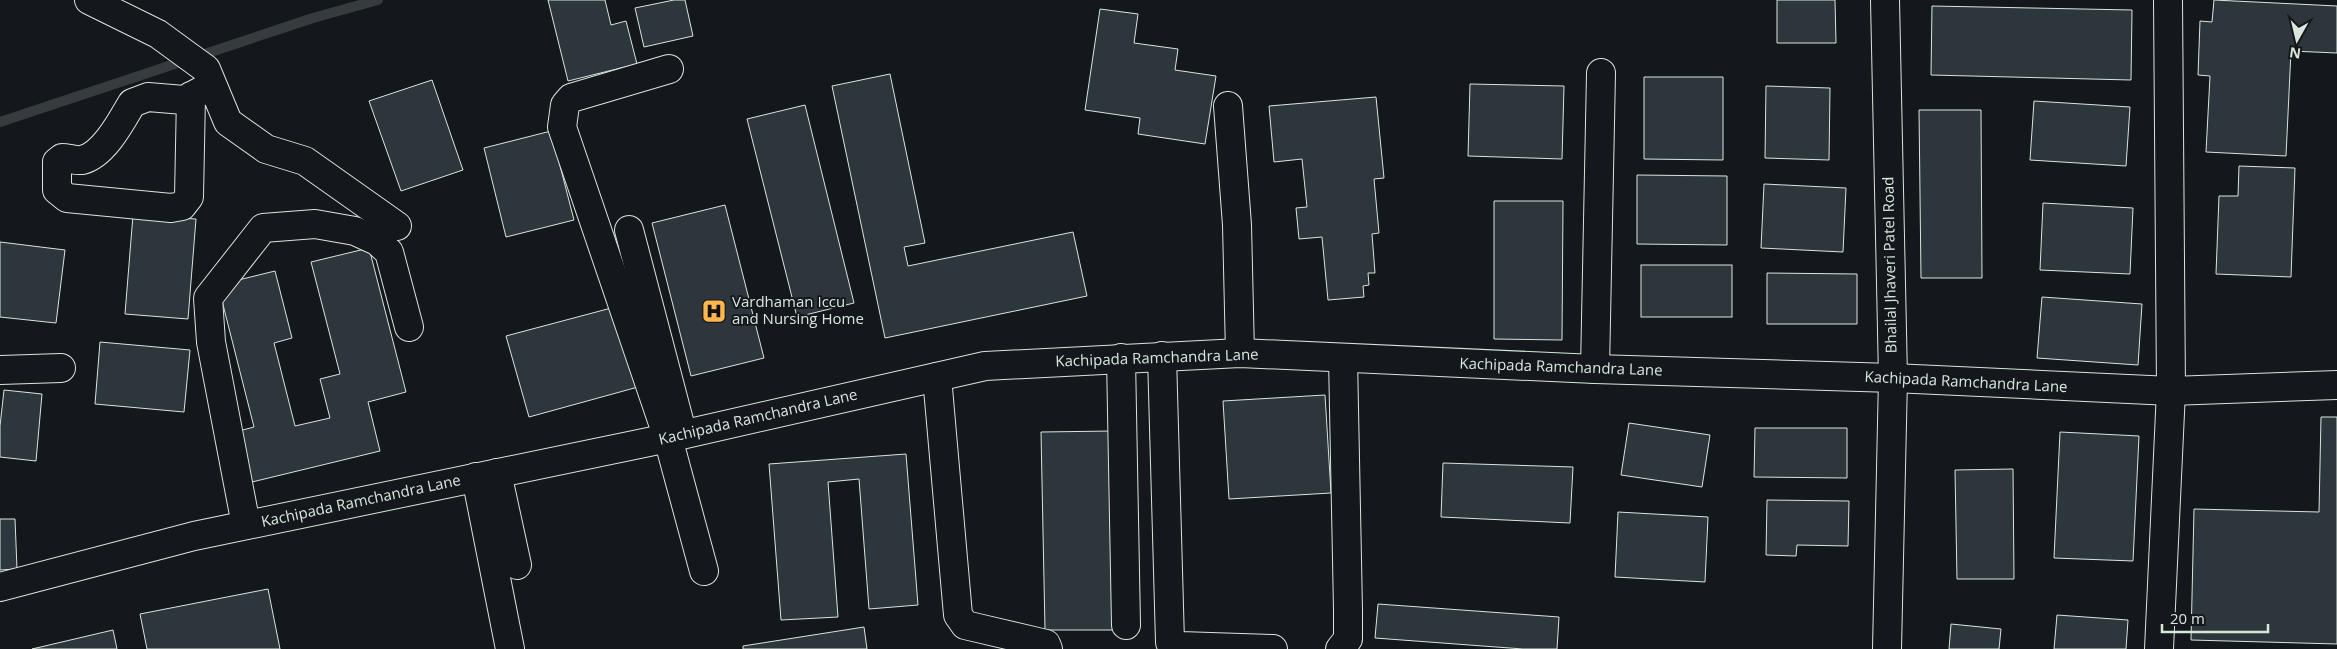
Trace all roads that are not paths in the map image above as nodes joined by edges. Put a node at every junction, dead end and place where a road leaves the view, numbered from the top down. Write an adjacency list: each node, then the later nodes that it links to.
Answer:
1 (89, 0): 6 (street)
2 (1885, 0): 19 (street, Bhailal Jhaveri Patel Road)
3 (2168, 0): 21 (street)
4 (668, 69): 22 (street)
5 (1602, 73): 16 (street)
6 (204, 84): 6 (street); 8 (street)
7 (1228, 106): 11 (street)
8 (397, 226)
9 (628, 230): 22 (street)
10 (409, 327): 24 (street)
11 (1240, 352): 12 (street, Kachipada Ramchandra Lane); 14 (street, Kachipada Ramchandra Lane)
12 (1162, 356): 13 (street, Kachipada Ramchandra Lane); 31 (street)
13 (1121, 358): 18 (street, Kachipada Ramchandra Lane); 28 (street)
14 (1343, 358): 16 (street, Kachipada Ramchandra Lane); 32 (street)
15 (61, 368): 17 (street)
16 (1595, 369): 19 (street, Kachipada Ramchandra Lane)
17 (0, 370)
18 (937, 377): 22 (street, Kachipada Ramchandra Lane); 30 (street)
19 (1892, 378): 21 (street, Kachipada Ramchandra Lane); 33 (street, Bhailal Jhaveri Patel Road)
20 (2337, 385): 21 (street, Kachipada Ramchandra Lane)
21 (2170, 391): 34 (street)
22 (675, 436): 23 (street, Kachipada Ramchandra Lane); 26 (street)
23 (486, 475): 24 (street, Kachipada Ramchandra Lane); 25 (street); 29 (street)
24 (246, 525): 27 (street, Kachipada Ramchandra Lane)
25 (517, 565)
26 (704, 571)
27 (0, 587)
28 (1126, 625)
29 (510, 649)
30 (1048, 649)
31 (1273, 649)
32 (1340, 649)
33 (1887, 649)
34 (2159, 649)

